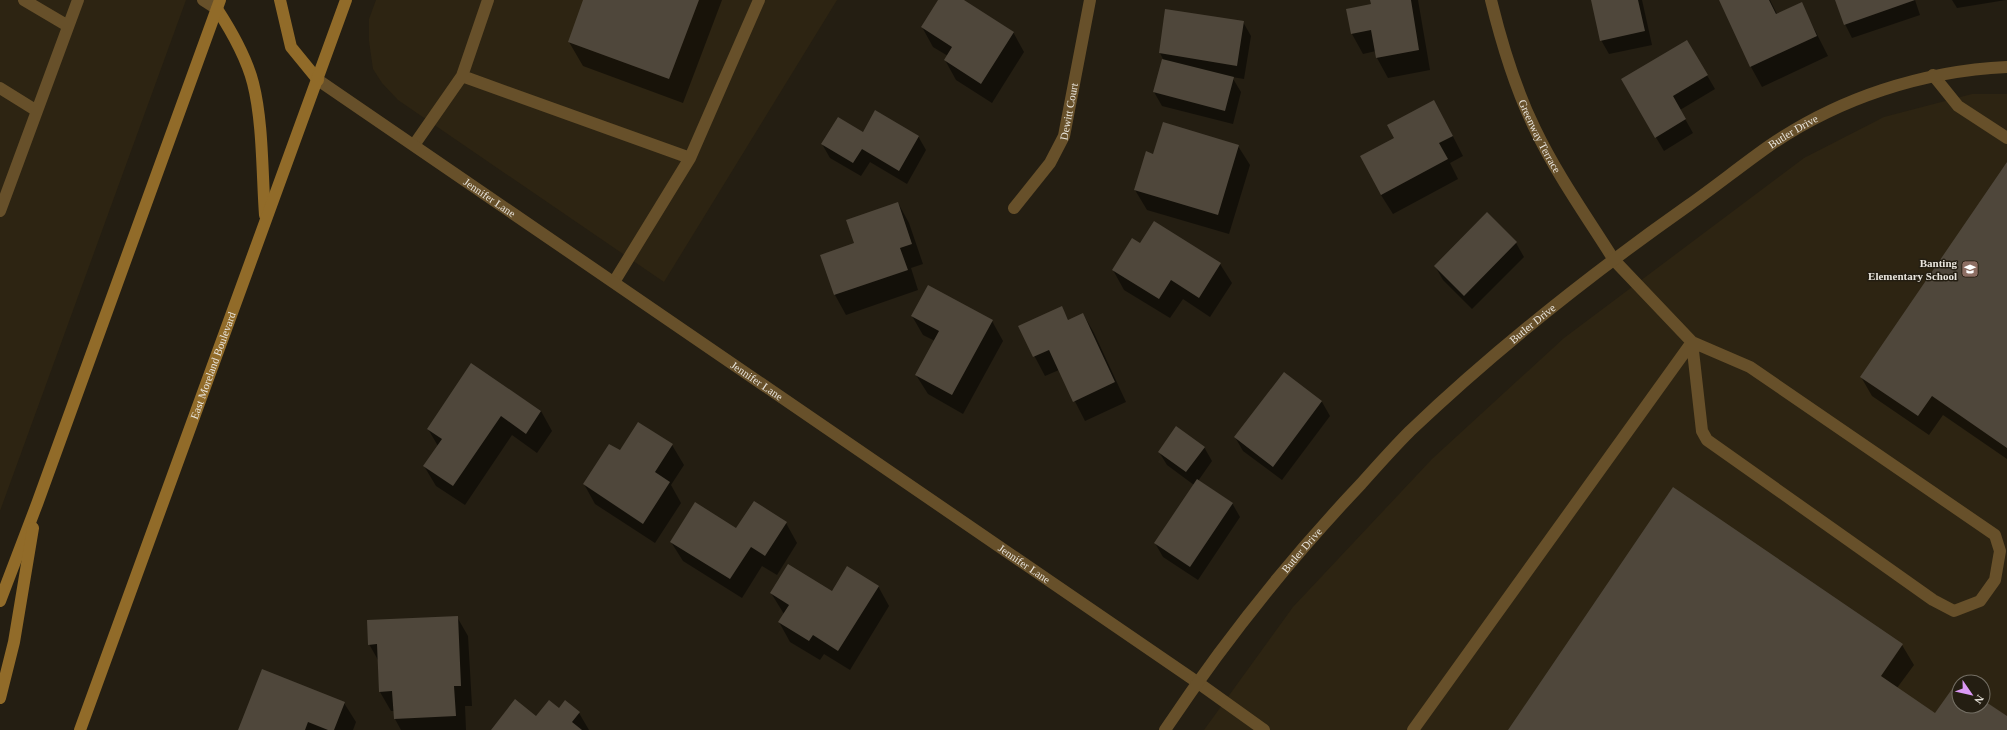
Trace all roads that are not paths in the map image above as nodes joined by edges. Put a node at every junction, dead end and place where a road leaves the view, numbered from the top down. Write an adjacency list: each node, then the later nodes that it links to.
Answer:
1 (24, 0): 11 (street)
2 (78, 0): 11 (street)
3 (203, 0): 10 (street)
4 (280, 0): 15 (main road)
5 (346, 0): 15 (main road, East Moreland Boulevard)
6 (488, 0): 14 (street)
7 (759, 0): 20 (street)
8 (1090, 0): 22 (street, Dewitt Court)
9 (1491, 0): 25 (street, Greenway Terrace)
10 (219, 4): 24 (main road); 28 (main road)
11 (68, 26): 17 (street)
12 (2007, 67): 13 (street, Butler Drive)
13 (1933, 75): 18 (street); 25 (street, Butler Drive)
14 (462, 76): 19 (street); 20 (street)
15 (318, 80): 19 (street, Jennifer Lane); 24 (main road, East Moreland Boulevard)
16 (0, 88): 17 (street)
17 (37, 111): 21 (street)
18 (2007, 138)
19 (414, 144): 26 (street, Jennifer Lane)
20 (690, 158): 26 (street)
21 (4, 187): 23 (street)
22 (1014, 208)
23 (0, 211)
24 (266, 220): 32 (main road, East Moreland Boulevard)
25 (1614, 260): 27 (street, Greenway Terrace); 30 (street, Butler Drive)
26 (614, 282): 30 (street, Jennifer Lane)
27 (1692, 342): 27 (street); 35 (street)
28 (37, 504): 29 (main road); 31 (main road)
29 (0, 601)
30 (1197, 682): 33 (street, Butler Drive); 34 (street, Jennifer Lane)
31 (0, 698)
32 (80, 730)
33 (1165, 730)
34 (1264, 730)
35 (1413, 730)

